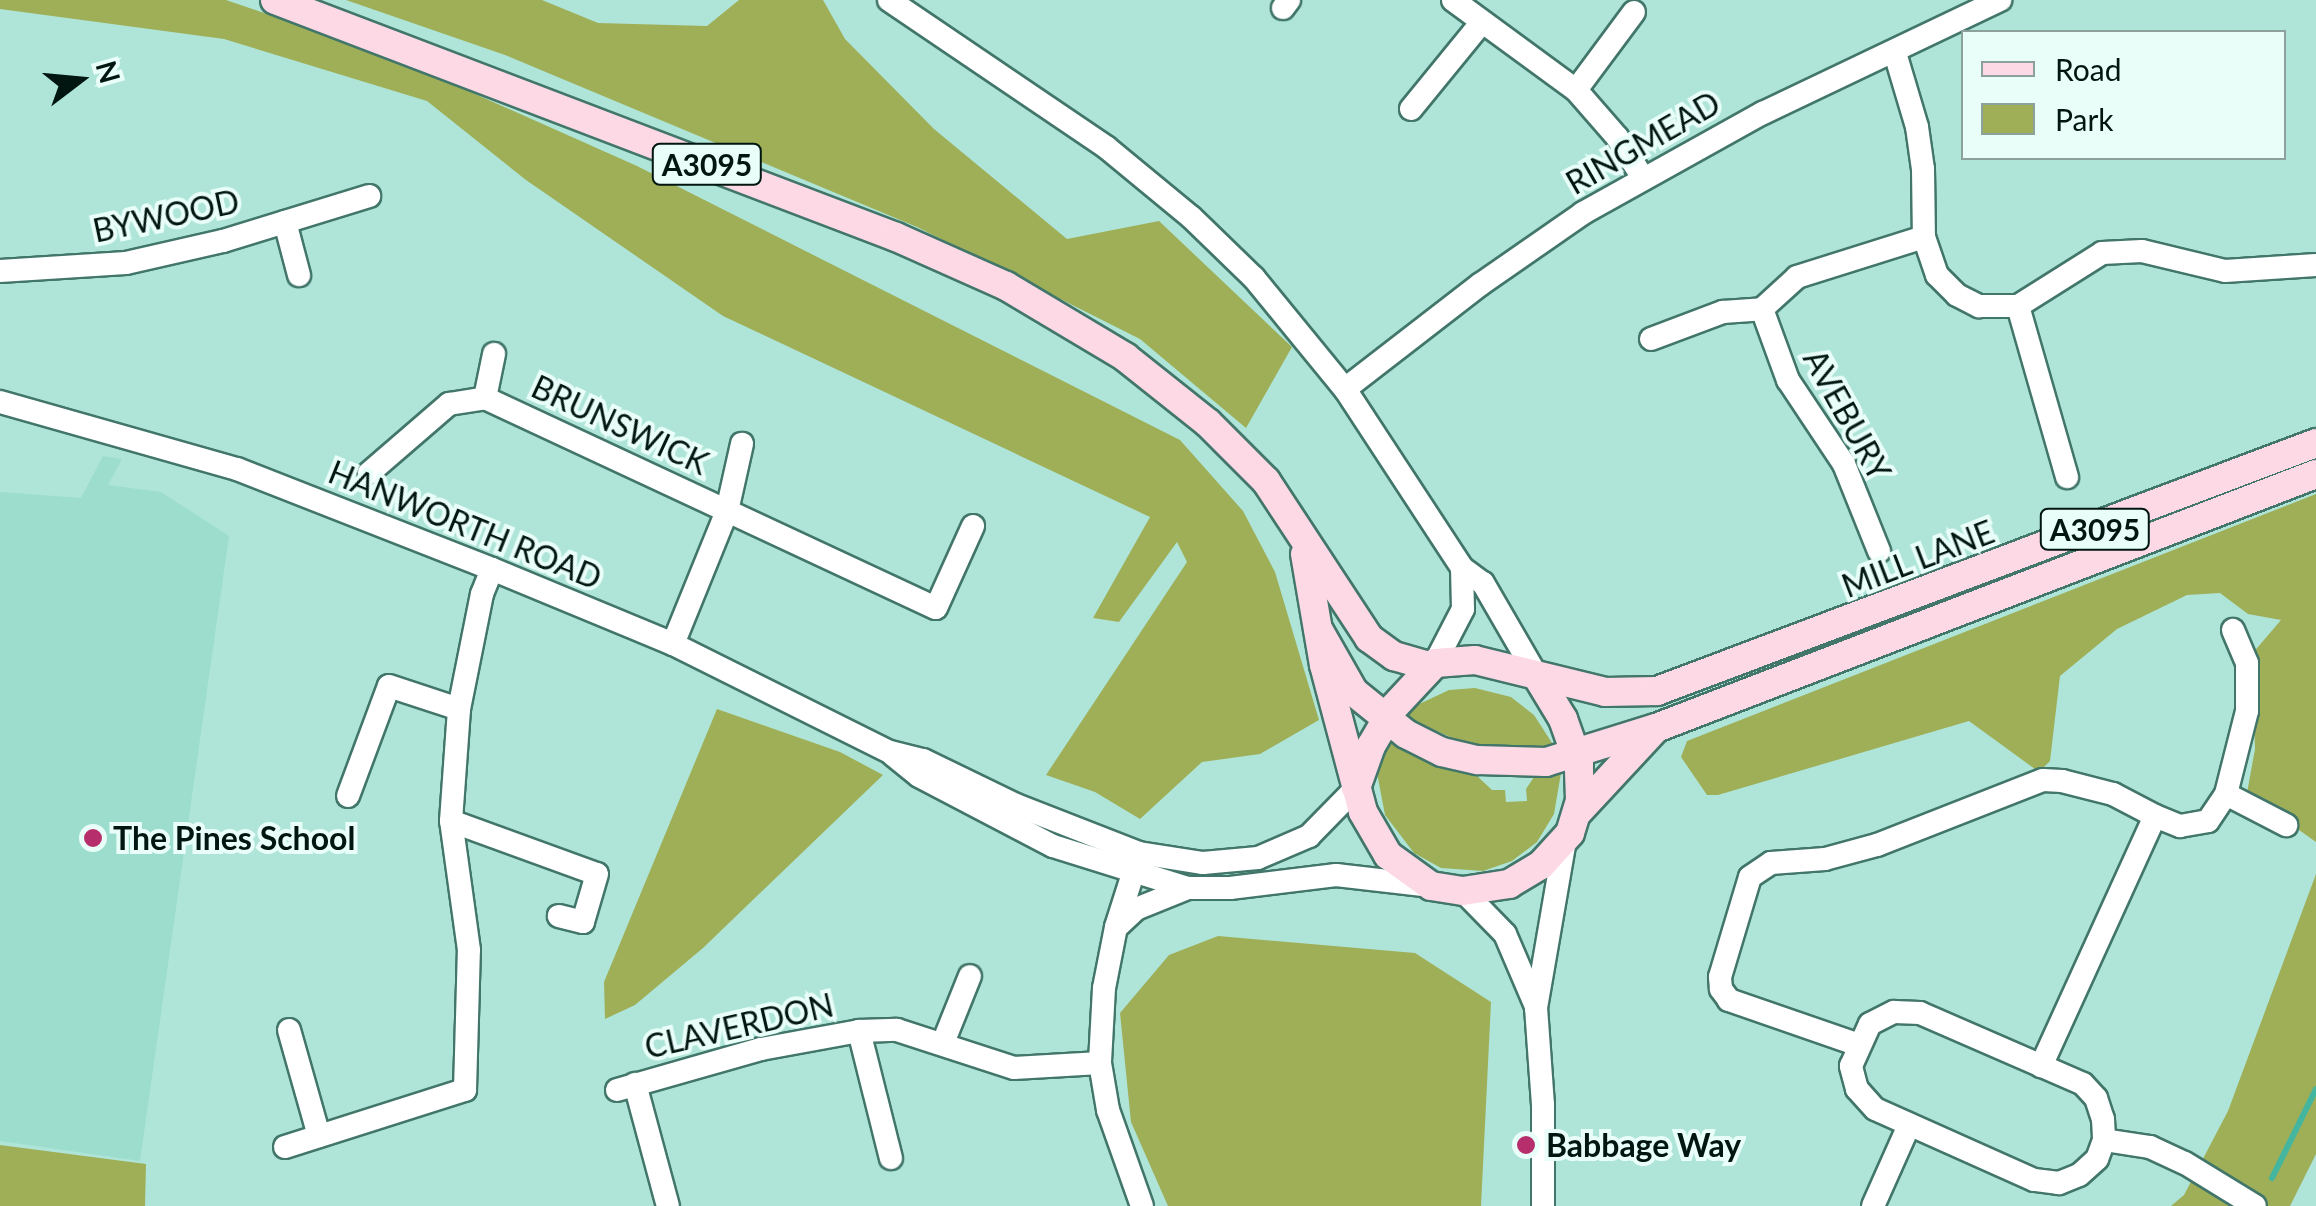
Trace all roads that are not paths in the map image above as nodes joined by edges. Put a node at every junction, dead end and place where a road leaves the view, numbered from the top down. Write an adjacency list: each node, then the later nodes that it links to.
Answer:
1 (274, 0): 31 (main road, A3095)
2 (888, 0): 21 (street)
3 (1453, 0): 6 (street)
4 (2000, 0): 7 (street, RINGMEAD)
5 (1634, 12): 8 (street)
6 (1482, 22): 8 (street); 9 (street)
7 (1895, 53): 10 (street, RINGMEAD); 13 (street)
8 (1576, 90): 10 (street)
9 (1411, 109)
10 (1643, 178): 21 (street, RINGMEAD)
11 (370, 196): 12 (street, BYWOOD)
12 (285, 222): 15 (street, BYWOOD); 16 (street, BYWOOD)
13 (1924, 238): 17 (street); 18 (street)
14 (2316, 265): 17 (street)
15 (0, 271)
16 (300, 276)
17 (2018, 306): 28 (street)
18 (1762, 309): 19 (street); 32 (street, AVEBURY)
19 (1651, 339)
20 (494, 354): 22 (street, BRUNSWICK)
21 (1345, 389): 33 (street)
22 (485, 398): 26 (street, BRUNSWICK); 29 (street, BRUNSWICK)
23 (0, 402): 34 (street, HANWORTH ROAD)
24 (2316, 443): 39 (main road, MILL LANE / A3095)
25 (742, 444): 29 (street, BRUNSWICK)
26 (369, 472)
27 (2316, 474): 42 (main road, MILL LANE / A3095)
28 (2067, 477)
29 (726, 511): 30 (street, BRUNSWICK); 37 (street, BRUNSWICK)
30 (973, 526)
31 (1302, 538): 35 (main road, A3095); 38 (main road, A3095)
32 (1879, 551)
33 (1462, 568): 38 (street); 39 (street)
34 (492, 569): 37 (street, HANWORTH ROAD); 40 (street)
35 (1318, 630): 41 (main road, A3095); 44 (main road, A3095)
36 (2233, 630): 45 (street)
37 (673, 644): 52 (street, HANWORTH ROAD)
38 (1433, 665): 39 (main road, MILL LANE); 41 (main road)
39 (1537, 676): 43 (main road)
40 (459, 709): 46 (street); 49 (street)
41 (1385, 722): 43 (main road, A3095); 44 (main road)
42 (1656, 728): 43 (main road, MILL LANE / A3095); 47 (main road, MILL LANE / A3095)
43 (1576, 753): 47 (main road)
44 (1356, 788): 52 (street, HANWORTH ROAD); 53 (main road)
45 (2226, 794): 48 (street); 50 (street)
46 (348, 796)
47 (1578, 812): 51 (main road)
48 (2155, 816): 63 (street); 65 (street)
49 (451, 822): 56 (street); 67 (street)
50 (2286, 825)
51 (1565, 840): 55 (main road); 59 (street)
52 (1137, 863): 54 (street, HANWORTH ROAD); 57 (street)
53 (1432, 886): 54 (street, HANWORTH ROAD); 55 (main road)
54 (1188, 888): 57 (street)
55 (1464, 892): 59 (street)
56 (559, 916)
57 (1116, 927): 64 (street)
58 (970, 976): 62 (street)
59 (1536, 1008): 73 (street)
60 (289, 1030): 67 (street)
61 (858, 1031): 62 (street, CLAVERDON); 70 (street, CLAVERDON); 71 (street, CLAVERDON)
62 (943, 1043): 64 (street, CLAVERDON)
63 (1859, 1045): 65 (street); 66 (street)
64 (1100, 1063): 72 (street)
65 (2040, 1066): 68 (street)
66 (1909, 1124): 68 (street); 74 (street)
67 (320, 1136): 69 (street)
68 (2104, 1140): 75 (street)
69 (285, 1147)
70 (891, 1158)
71 (668, 1206)
72 (1142, 1206)
73 (1543, 1206)
74 (1874, 1206)
75 (2255, 1206)

